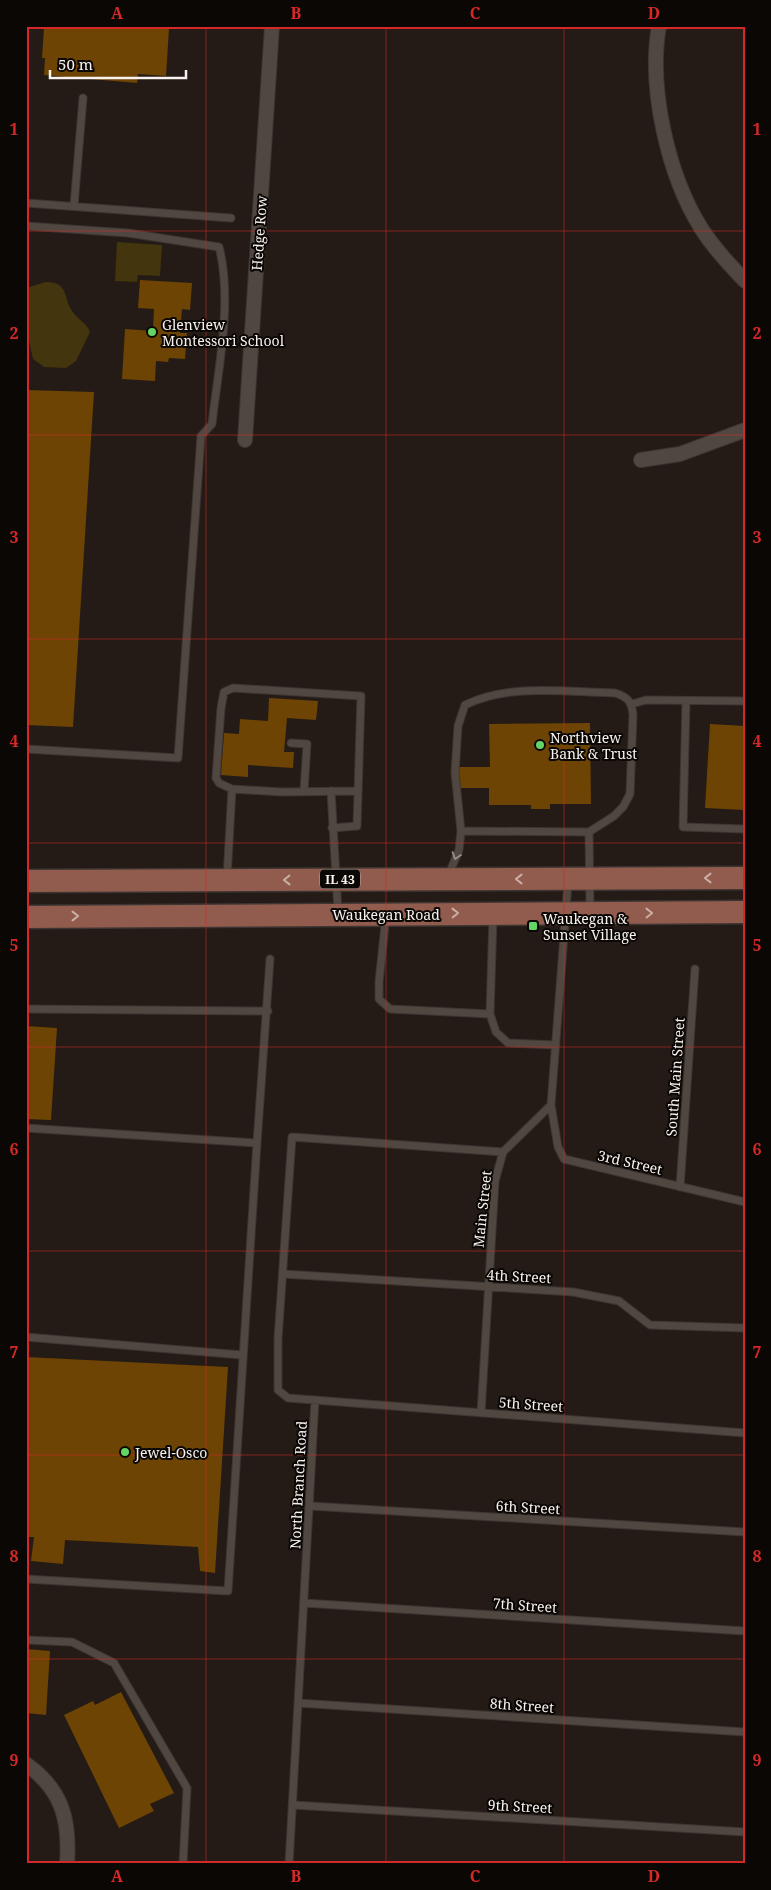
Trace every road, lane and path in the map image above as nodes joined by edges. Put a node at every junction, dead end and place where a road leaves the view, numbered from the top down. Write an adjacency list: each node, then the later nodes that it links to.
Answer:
1 (272, 26): 10 (street, Hedge Row)
2 (659, 26): 8 (street)
3 (83, 98): 5 (lane)
4 (26, 203): 5 (lane)
5 (74, 206): 6 (lane)
6 (231, 218)
7 (26, 226): 16 (lane)
8 (745, 281)
9 (745, 430): 11 (street)
10 (245, 440)
11 (641, 460)
12 (686, 701): 13 (lane); 14 (lane); 22 (lane)
13 (745, 701)
14 (632, 704): 23 (lane); 24 (lane)
15 (291, 742): 18 (lane)
16 (26, 749)
17 (232, 789): 18 (lane); 20 (lane); 31 (lane)
18 (304, 791): 19 (lane)
19 (331, 791): 20 (lane); 21 (lane)
20 (356, 791): 21 (lane)
21 (332, 828): 28 (lane)
22 (745, 829)
23 (461, 831): 24 (lane); 26 (lane, one-way to 26)
24 (589, 832): 27 (lane)
25 (745, 878): 27 (main road, IL 43, one-way to 27)
26 (447, 879): 28 (main road, IL 43); 29 (main road, IL 43, one-way to 26)
27 (590, 879): 29 (main road, IL 43); 34 (lane)
28 (328, 880): 31 (main road, IL 43, one-way to 31); 35 (main road)
29 (568, 880): 37 (lane)
30 (26, 881): 31 (main road, IL 43)
31 (227, 881)
32 (745, 912): 34 (main road, Waukegan Road, one-way to 32)
33 (493, 913): 36 (main road, Waukegan Road, one-way to 33); 37 (main road, Waukegan Road); 43 (lane)
34 (590, 913): 37 (main road, Waukegan Road)
35 (328, 914): 36 (main road, Waukegan Road); 38 (main road, Waukegan Road, one-way to 35)
36 (386, 914): 43 (lane)
37 (566, 914): 44 (lane)
38 (26, 917)
39 (270, 959): 42 (lane)
40 (695, 969): 49 (lane, South Main Street)
41 (26, 1009): 42 (lane)
42 (268, 1011): 47 (lane)
43 (490, 1014): 44 (lane)
44 (556, 1045): 45 (lane)
45 (551, 1105): 48 (lane); 49 (lane, 3rd Street)
46 (26, 1128): 47 (lane)
47 (257, 1143): 55 (lane)
48 (502, 1152): 51 (lane); 52 (lane, Main Street)
49 (680, 1187): 50 (lane, 3rd Street)
50 (745, 1202)
51 (282, 1274): 52 (lane, 4th Street); 56 (lane)
52 (488, 1287): 53 (lane, 4th Street); 57 (lane, Main Street)
53 (745, 1328)
54 (26, 1336): 55 (lane)
55 (242, 1355): 61 (lane)
56 (315, 1400): 57 (lane, 5th Street); 59 (lane, North Branch Road)
57 (481, 1413): 58 (lane, 5th Street)
58 (745, 1433)
59 (310, 1506): 60 (lane, 6th Street); 62 (lane, North Branch Road)
60 (745, 1532)
61 (26, 1579)
62 (304, 1603): 63 (lane, 7th Street); 65 (lane, North Branch Road)
63 (745, 1631)
64 (26, 1640): 71 (lane)
65 (298, 1704): 66 (lane, 8th Street); 68 (lane, North Branch Road)
66 (745, 1732)
67 (26, 1764): 70 (street)
68 (293, 1805): 69 (lane, 9th Street); 72 (lane, North Branch Road)
69 (745, 1832)
70 (67, 1864)
71 (183, 1864)
72 (289, 1864)

